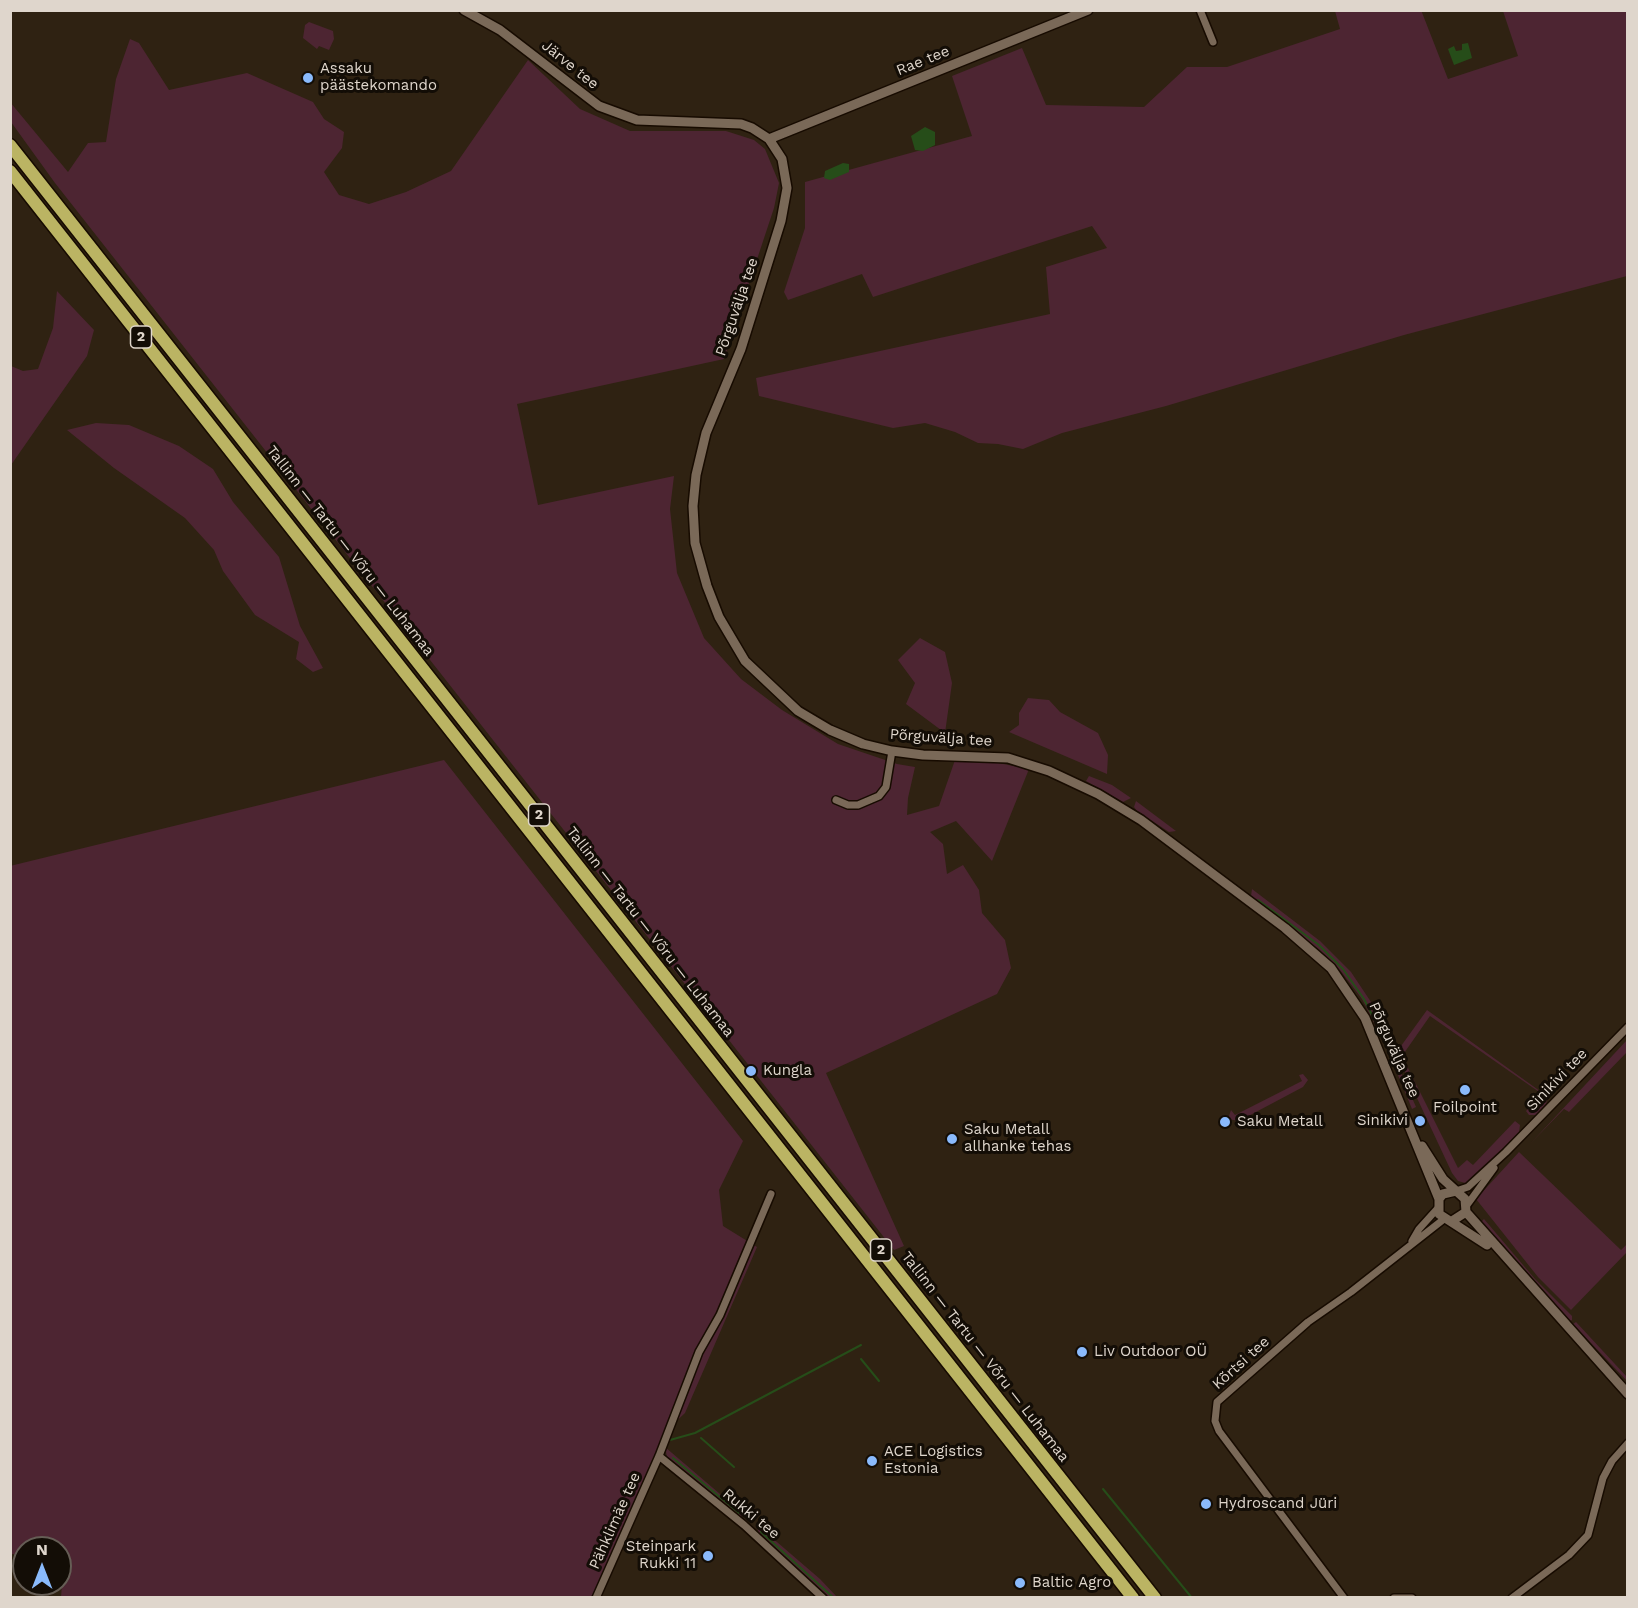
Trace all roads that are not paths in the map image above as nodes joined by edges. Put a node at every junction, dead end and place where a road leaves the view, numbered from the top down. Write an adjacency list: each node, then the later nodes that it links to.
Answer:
1 (464, 10): 5 (street, Järve tee)
2 (1088, 10): 5 (street, Rae tee)
3 (1200, 10): 4 (street)
4 (1213, 42)
5 (769, 139): 8 (street, Põrguvälja tee)
6 (10, 145): 28 (highway, Tallinn — Tartu — Võru — Luhamaa / 2)
7 (10, 171): 27 (highway, 2)
8 (892, 751): 9 (street); 11 (street, Põrguvälja tee)
9 (836, 800)
10 (1628, 1027): 12 (street, Sinikivi tee)
11 (1410, 1124): 13 (street, Põrguvälja tee); 15 (street, Põrguvälja tee)
12 (1506, 1152): 13 (street, Sinikivi tee); 16 (street, Sinikivi tee)
13 (1456, 1191): 15 (street); 16 (street)
14 (771, 1194): 24 (street, Pähklimäe tee)
15 (1438, 1203): 17 (street); 18 (street, Kõrtsi tee)
16 (1466, 1209): 17 (street); 19 (street)
17 (1448, 1220): 18 (street, Kõrtsi tee); 19 (street)
18 (1412, 1241): 29 (street, Kõrtsi tee)
19 (1503, 1257): 20 (street)
20 (1611, 1375): 21 (street); 22 (street)
21 (1628, 1387)
22 (1628, 1394)
23 (1627, 1444): 32 (street)
24 (659, 1456): 25 (street, Pähklimäe tee); 26 (street, Rukki tee)
25 (596, 1598)
26 (823, 1598)
27 (1133, 1598)
28 (1155, 1598)
29 (1344, 1598)
30 (1394, 1598): 31 (street)
31 (1412, 1598)
32 (1512, 1598)

